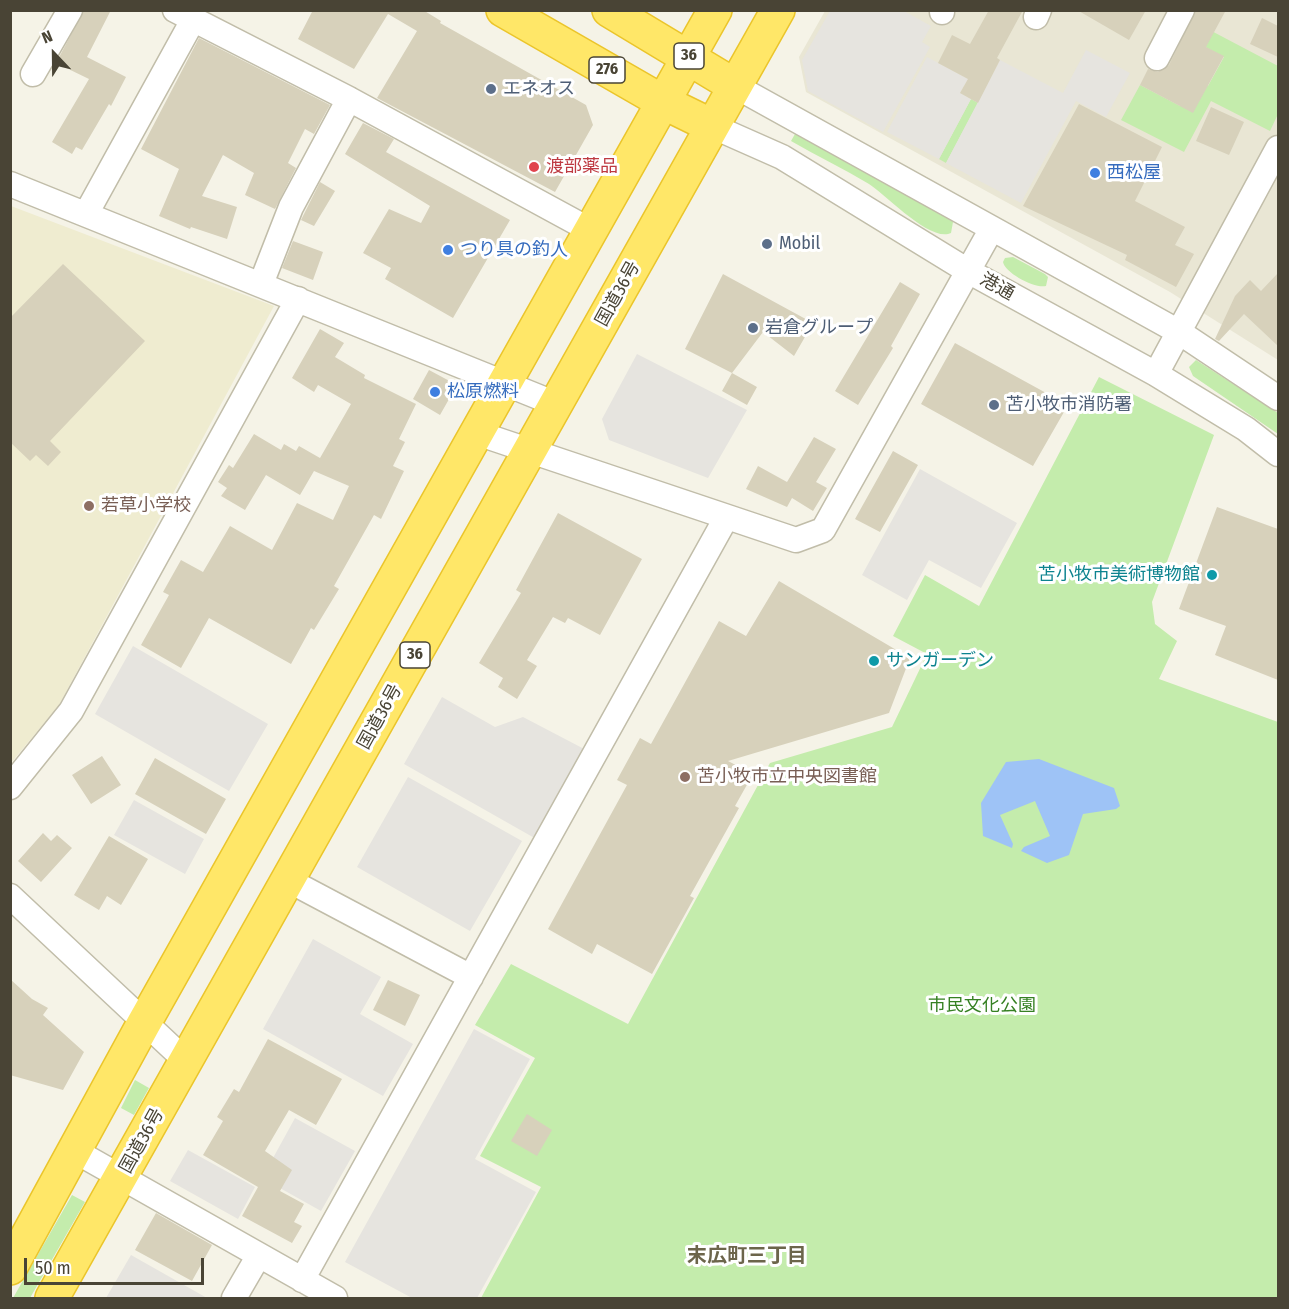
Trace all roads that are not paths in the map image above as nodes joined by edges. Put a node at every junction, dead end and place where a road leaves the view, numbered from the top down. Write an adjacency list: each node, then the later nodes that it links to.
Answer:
1 (70, 10): 10 (street)
2 (503, 10): 13 (highway, 276)
3 (609, 10): 8 (highway)
4 (715, 10): 8 (highway, 36)
5 (778, 10): 11 (highway, 国道36号 / 36)
6 (1182, 10): 9 (street)
7 (184, 15): 12 (street); 17 (street)
8 (689, 58): 11 (highway); 13 (highway, 36)
9 (1157, 58)
10 (33, 74)
11 (735, 86): 14 (highway, 国道36号 / 36); 19 (street)
12 (349, 99): 18 (street); 21 (street)
13 (663, 102): 14 (highway, 276); 18 (highway, 36)
14 (712, 126): 20 (street, 港通); 27 (highway, 国道36号 / 36)
15 (1278, 148): 23 (street)
16 (10, 184): 17 (street)
17 (86, 214): 21 (street)
18 (590, 230): 25 (highway, 36)
19 (991, 230): 20 (street); 23 (street)
20 (968, 271): 24 (street, 港通); 31 (street)
21 (261, 284): 22 (street)
22 (298, 299): 25 (street); 32 (street)
23 (1179, 332): 24 (street); 26 (street)
24 (1156, 374): 30 (street, 港通)
25 (506, 382): 27 (street); 28 (highway, 36)
26 (1278, 398)
27 (556, 404): 29 (highway, 国道36号 / 36)
28 (477, 433): 29 (street); 36 (highway, 36)
29 (531, 450): 31 (street); 33 (highway, 国道36号 / 36)
30 (1278, 454)
31 (726, 518): 35 (street)
32 (10, 787)
33 (288, 880): 35 (street); 37 (highway, 国道36号 / 36)
34 (10, 896): 36 (street)
35 (471, 977): 42 (street)
36 (144, 1023): 37 (street); 38 (highway, 36)
37 (186, 1061): 39 (highway, 国道36号 / 36)
38 (75, 1151): 39 (street); 41 (highway, 36)
39 (121, 1177): 40 (street); 43 (highway, 国道36号 / 36)
40 (259, 1255): 42 (street); 44 (street)
41 (10, 1268)
42 (302, 1280): 45 (street)
43 (52, 1299)
44 (234, 1299)
45 (335, 1299)

